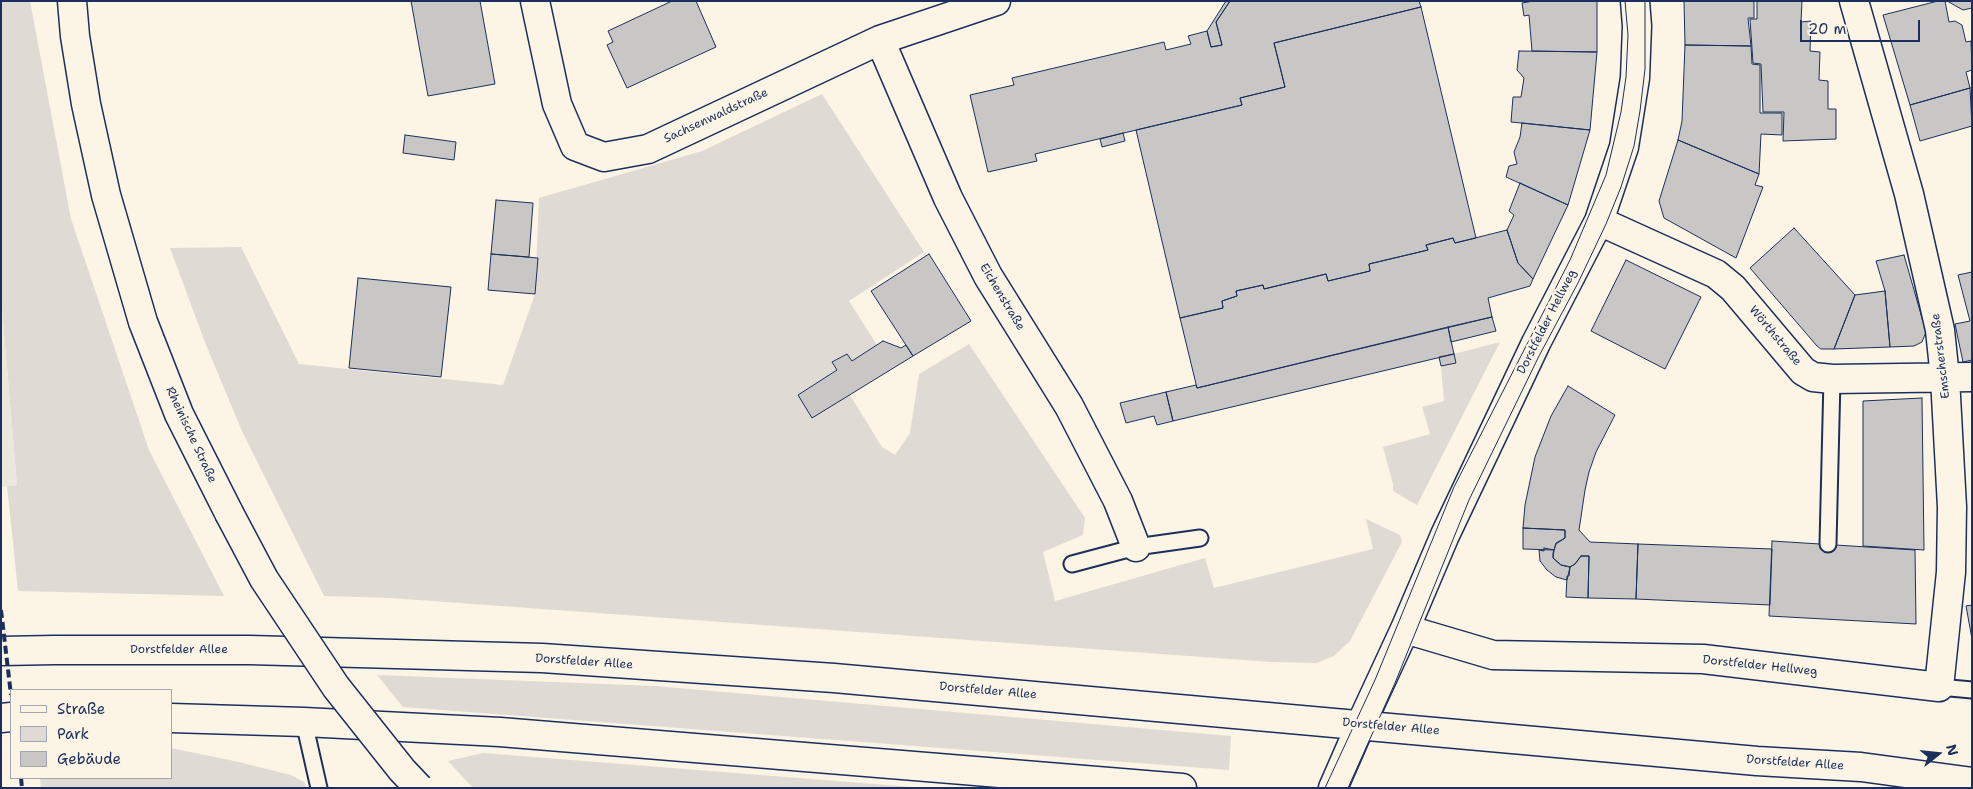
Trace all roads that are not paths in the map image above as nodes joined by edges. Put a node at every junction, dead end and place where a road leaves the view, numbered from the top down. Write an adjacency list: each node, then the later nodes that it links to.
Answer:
1 (72, 1): 25 (main road, Rheinische Straße, bridge)
2 (535, 1): 6 (main road, Sachsenwaldstraße)
3 (996, 1): 6 (main road, Sachsenwaldstraße)
4 (1635, 1): 7 (main road, Dorstfelder Hellweg)
5 (1854, 1): 9 (main road, Emscherstraße)
6 (880, 40): 13 (main road, Eichenstraße)
7 (1598, 221): 10 (main road, Wörthstraße); 15 (main road, Dorstfelder Hellweg)
8 (1972, 377): 9 (main road, Wörthstraße)
9 (1945, 378): 10 (main road, Wörthstraße); 17 (main road, Emscherstraße)
10 (1832, 379): 12 (lane)
11 (1200, 538): 13 (lane)
12 (1828, 544)
13 (1136, 547): 14 (lane)
14 (1072, 564)
15 (1405, 629): 17 (main road, Dorstfelder Hellweg); 21 (main road, Dorstfelder Hellweg)
16 (1, 651): 21 (main road, Dorstfelder Allee)
17 (1938, 687): 18 (lane)
18 (1972, 690)
19 (172, 718): 20 (main road)
20 (304, 722): 23 (main road); 24 (lane)
21 (1361, 724): 22 (main road, Dorstfelder Allee); 27 (main road, Dorstfelder Hellweg)
22 (1972, 782)
23 (1127, 786): 26 (main road)
24 (319, 788)
25 (419, 788)
26 (1182, 788)
27 (1332, 788)

